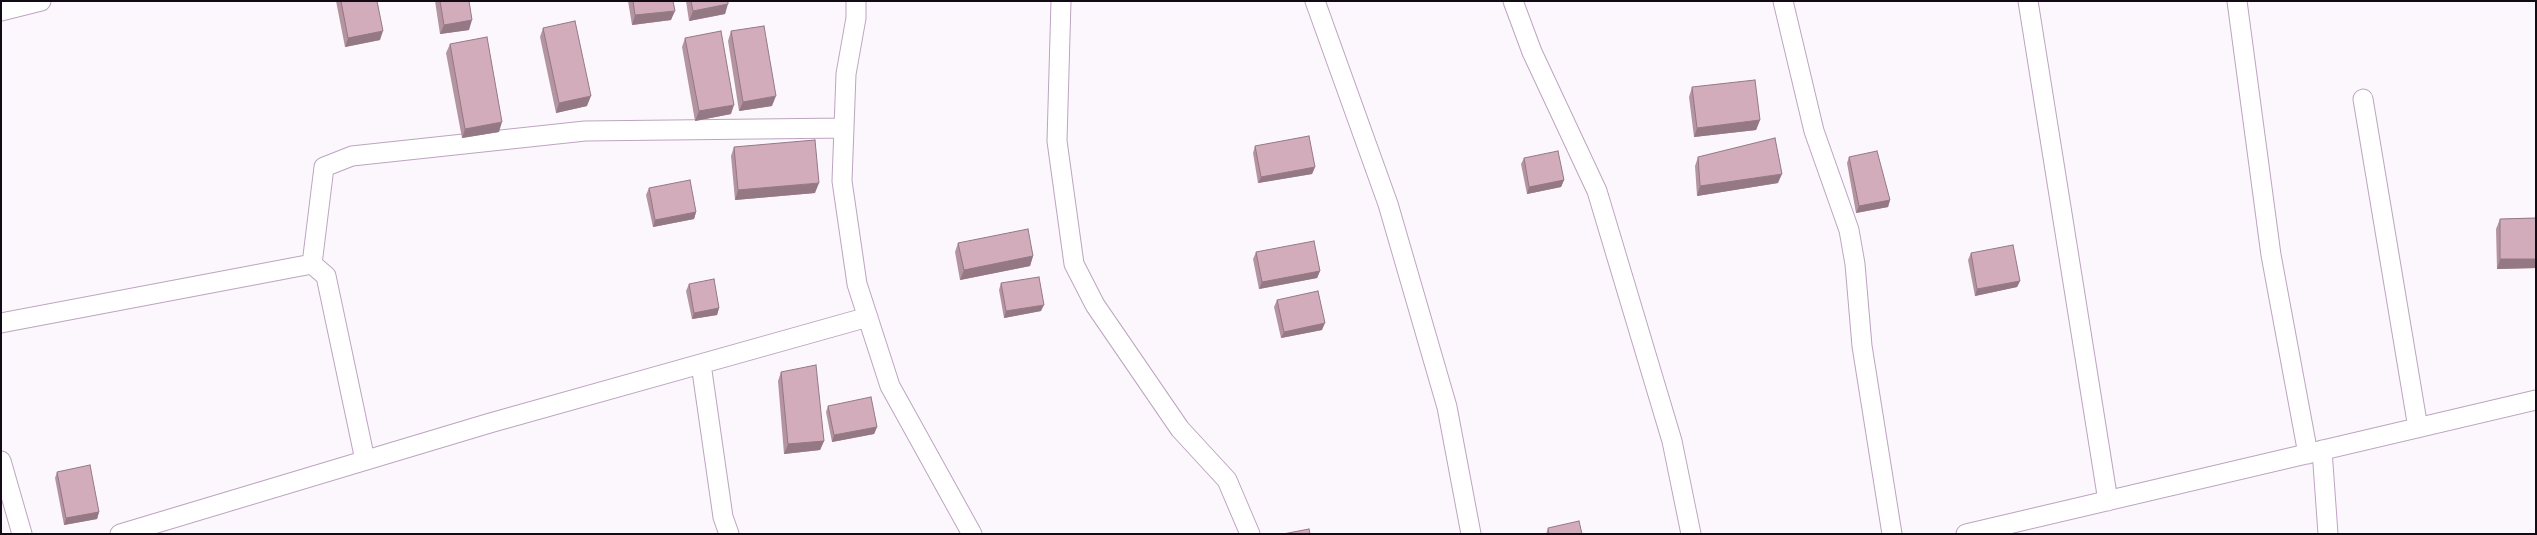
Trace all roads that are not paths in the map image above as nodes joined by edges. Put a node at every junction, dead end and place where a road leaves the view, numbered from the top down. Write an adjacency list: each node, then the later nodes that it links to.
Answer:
1 (42, 1): 9 (street)
2 (856, 1): 11 (street)
3 (1061, 1): 26 (street)
4 (1315, 1): 27 (street)
5 (1513, 1): 28 (street)
6 (1783, 1): 29 (street)
7 (2028, 1): 21 (street)
8 (2237, 1): 18 (street)
9 (1, 11)
10 (2363, 99): 17 (street)
11 (844, 128): 12 (street); 13 (street)
12 (312, 264): 14 (street); 19 (street)
13 (868, 317): 15 (street); 25 (street)
14 (1, 323)
15 (701, 364): 19 (street); 24 (street)
16 (2536, 400): 17 (street)
17 (2418, 428): 18 (street)
18 (2315, 452): 21 (street); 31 (street)
19 (365, 460): 23 (street)
20 (1, 462): 22 (street)
21 (2108, 501): 30 (street)
22 (22, 534)
23 (120, 534)
24 (729, 534)
25 (972, 534)
26 (1250, 534)
27 (1471, 534)
28 (1691, 534)
29 (1892, 534)
30 (1966, 534)
31 (2328, 534)

